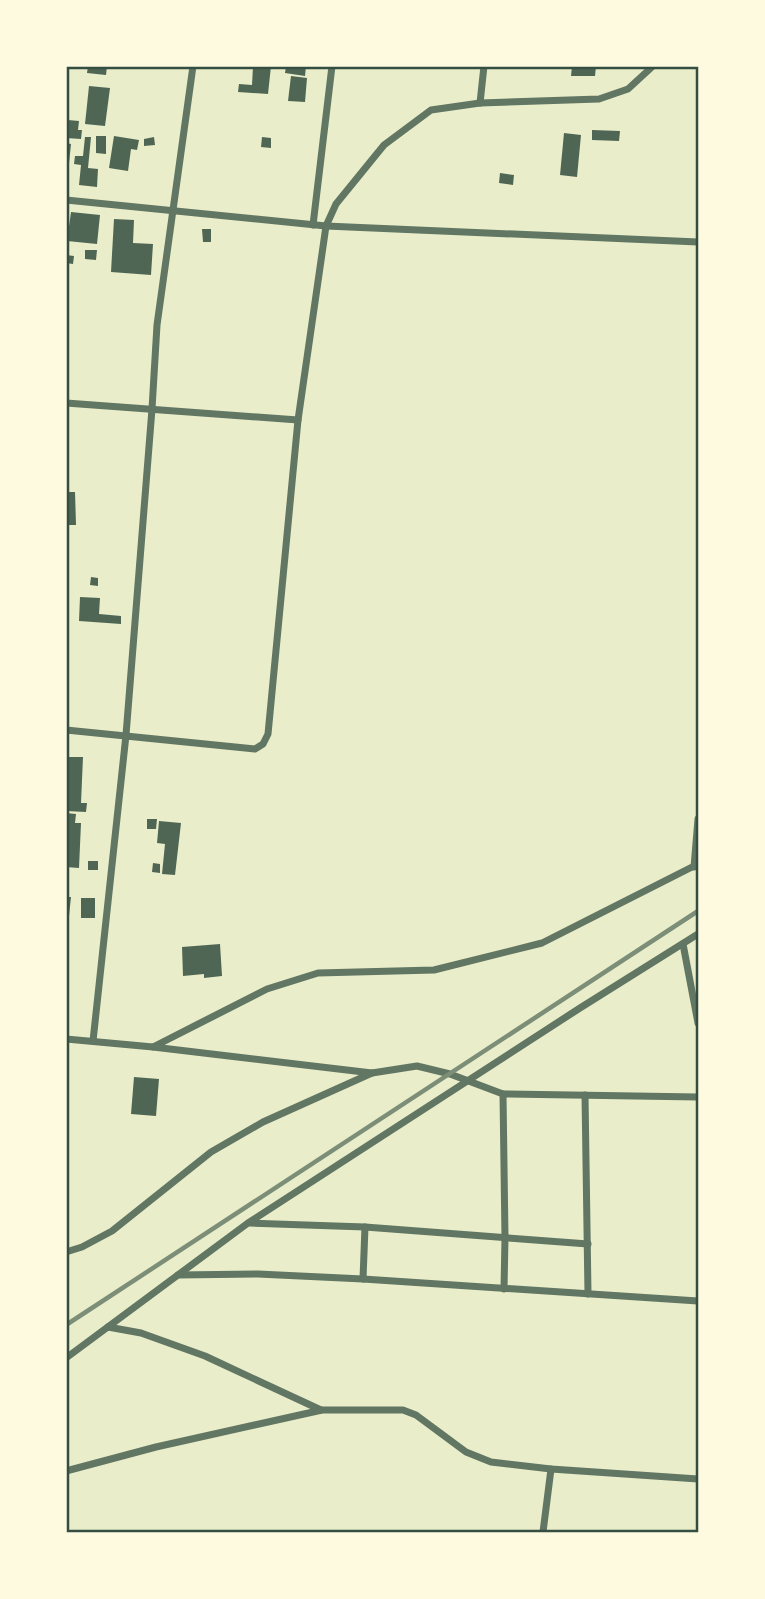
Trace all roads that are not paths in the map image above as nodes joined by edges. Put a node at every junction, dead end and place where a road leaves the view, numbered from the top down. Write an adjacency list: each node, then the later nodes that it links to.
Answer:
1 (193, 66): 7 (street)
2 (332, 66): 8 (street)
3 (484, 66): 5 (street)
4 (653, 66): 5 (street)
5 (480, 103): 9 (street)
6 (66, 200): 7 (street)
7 (174, 212): 8 (street); 12 (street)
8 (313, 225): 9 (street)
9 (326, 226): 10 (street); 13 (street)
10 (698, 242)
11 (66, 403): 12 (street)
12 (152, 409): 13 (street); 15 (street)
13 (298, 420): 15 (street)
14 (66, 730): 15 (street)
15 (126, 735): 22 (street)
16 (698, 819): 17 (street)
17 (696, 866): 23 (street)
18 (698, 934): 19 (street)
19 (683, 944): 20 (street); 25 (street)
20 (698, 1023)
21 (66, 1039): 22 (street)
22 (93, 1041): 23 (street)
23 (153, 1046): 24 (street)
24 (372, 1073): 25 (street); 33 (street)
25 (469, 1081): 26 (street); 29 (street)
26 (503, 1094): 27 (street); 31 (street)
27 (586, 1095): 28 (street); 32 (street)
28 (698, 1097)
29 (248, 1223): 30 (street); 34 (street)
30 (365, 1227): 31 (street); 35 (street)
31 (505, 1238): 32 (street); 36 (street)
32 (588, 1244): 37 (street)
33 (66, 1252)
34 (178, 1275): 35 (street); 39 (street)
35 (363, 1279): 36 (street)
36 (504, 1289): 37 (street)
37 (588, 1294): 38 (street)
38 (698, 1301)
39 (107, 1327): 40 (street); 41 (street)
40 (66, 1358)
41 (322, 1410): 42 (street); 43 (street)
42 (551, 1469): 44 (street); 45 (street)
43 (66, 1471)
44 (698, 1479)
45 (543, 1532)

